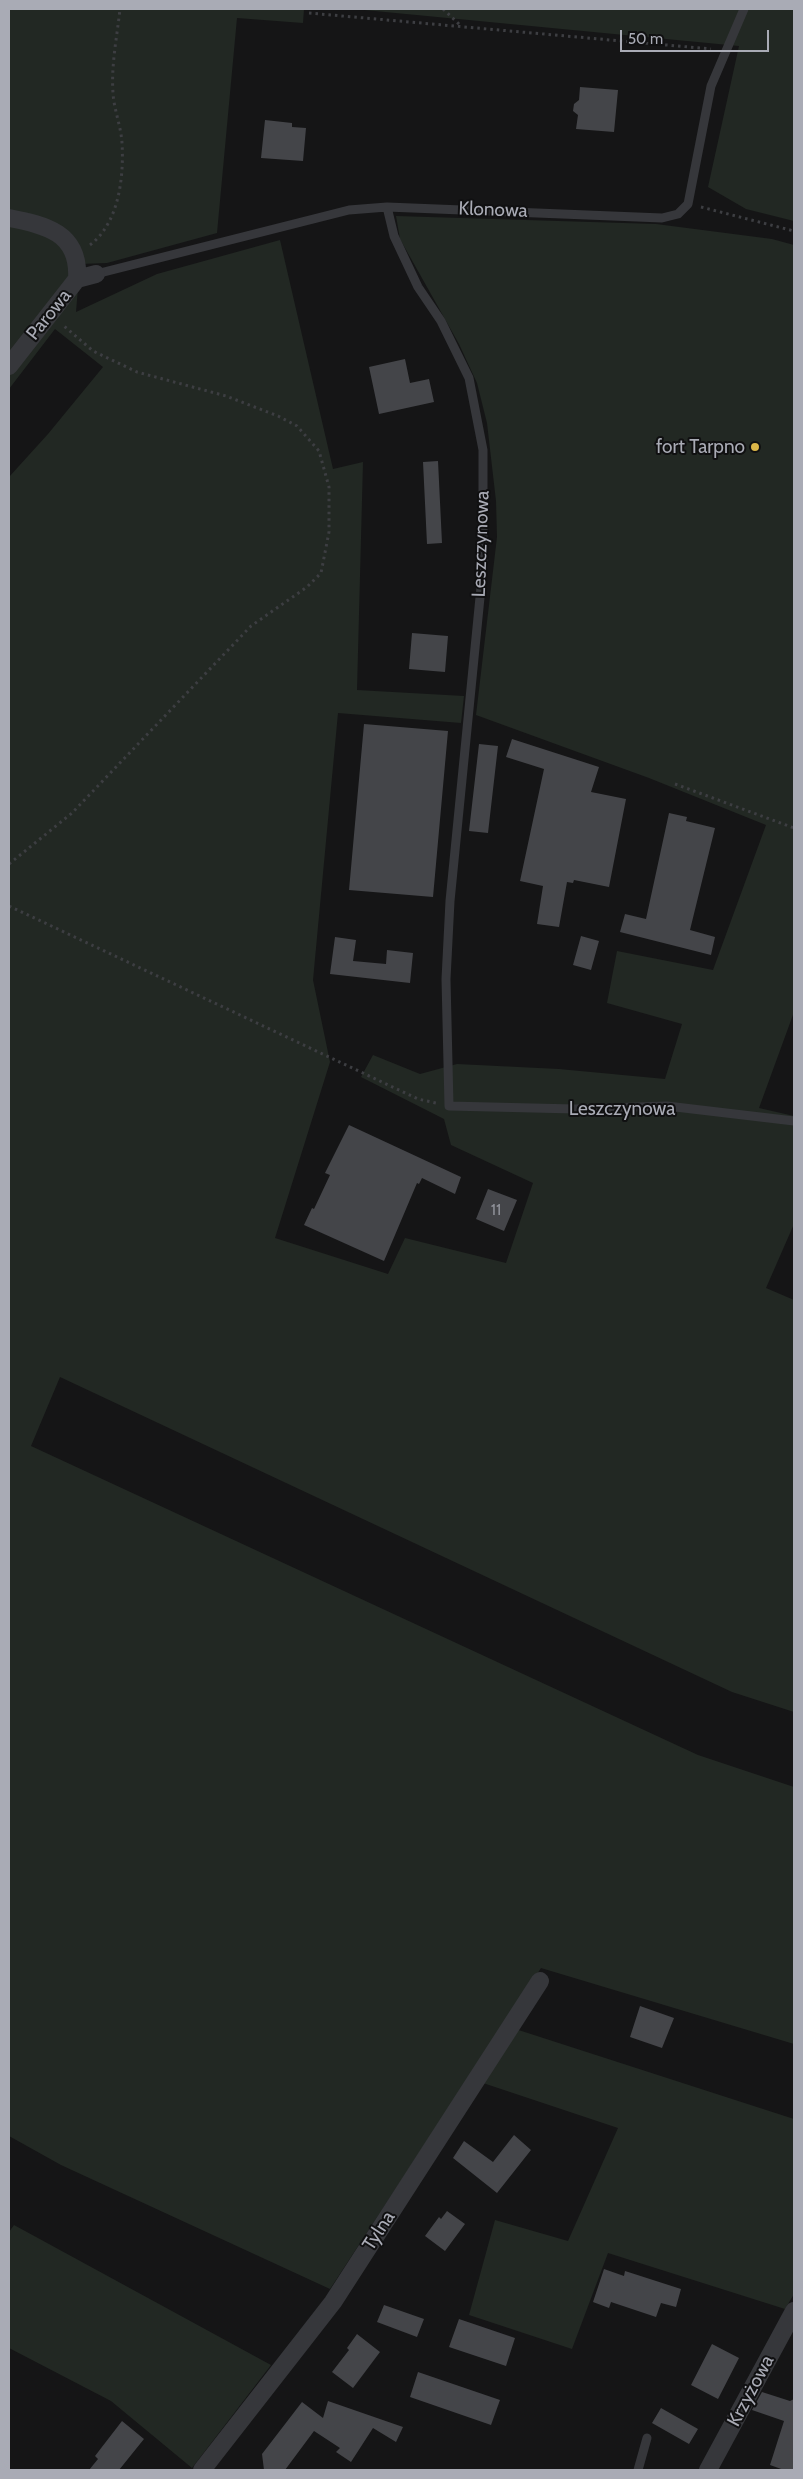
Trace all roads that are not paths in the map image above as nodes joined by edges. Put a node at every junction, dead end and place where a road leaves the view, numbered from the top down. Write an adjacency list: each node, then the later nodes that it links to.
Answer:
1 (744, 9): 2 (lane, Klonowa)
2 (387, 207): 5 (lane, Klonowa); 7 (lane, Leszczynowa)
3 (9, 218): 4 (street)
4 (78, 272): 5 (street, Parowa); 6 (street, Parowa)
5 (96, 274)
6 (9, 366)
7 (794, 1121)
8 (540, 1981): 11 (street, Tylna)
9 (794, 2311): 13 (street, Krzyżowa)
10 (647, 2438): 12 (lane)
11 (202, 2470)
12 (638, 2470)
13 (708, 2470)

